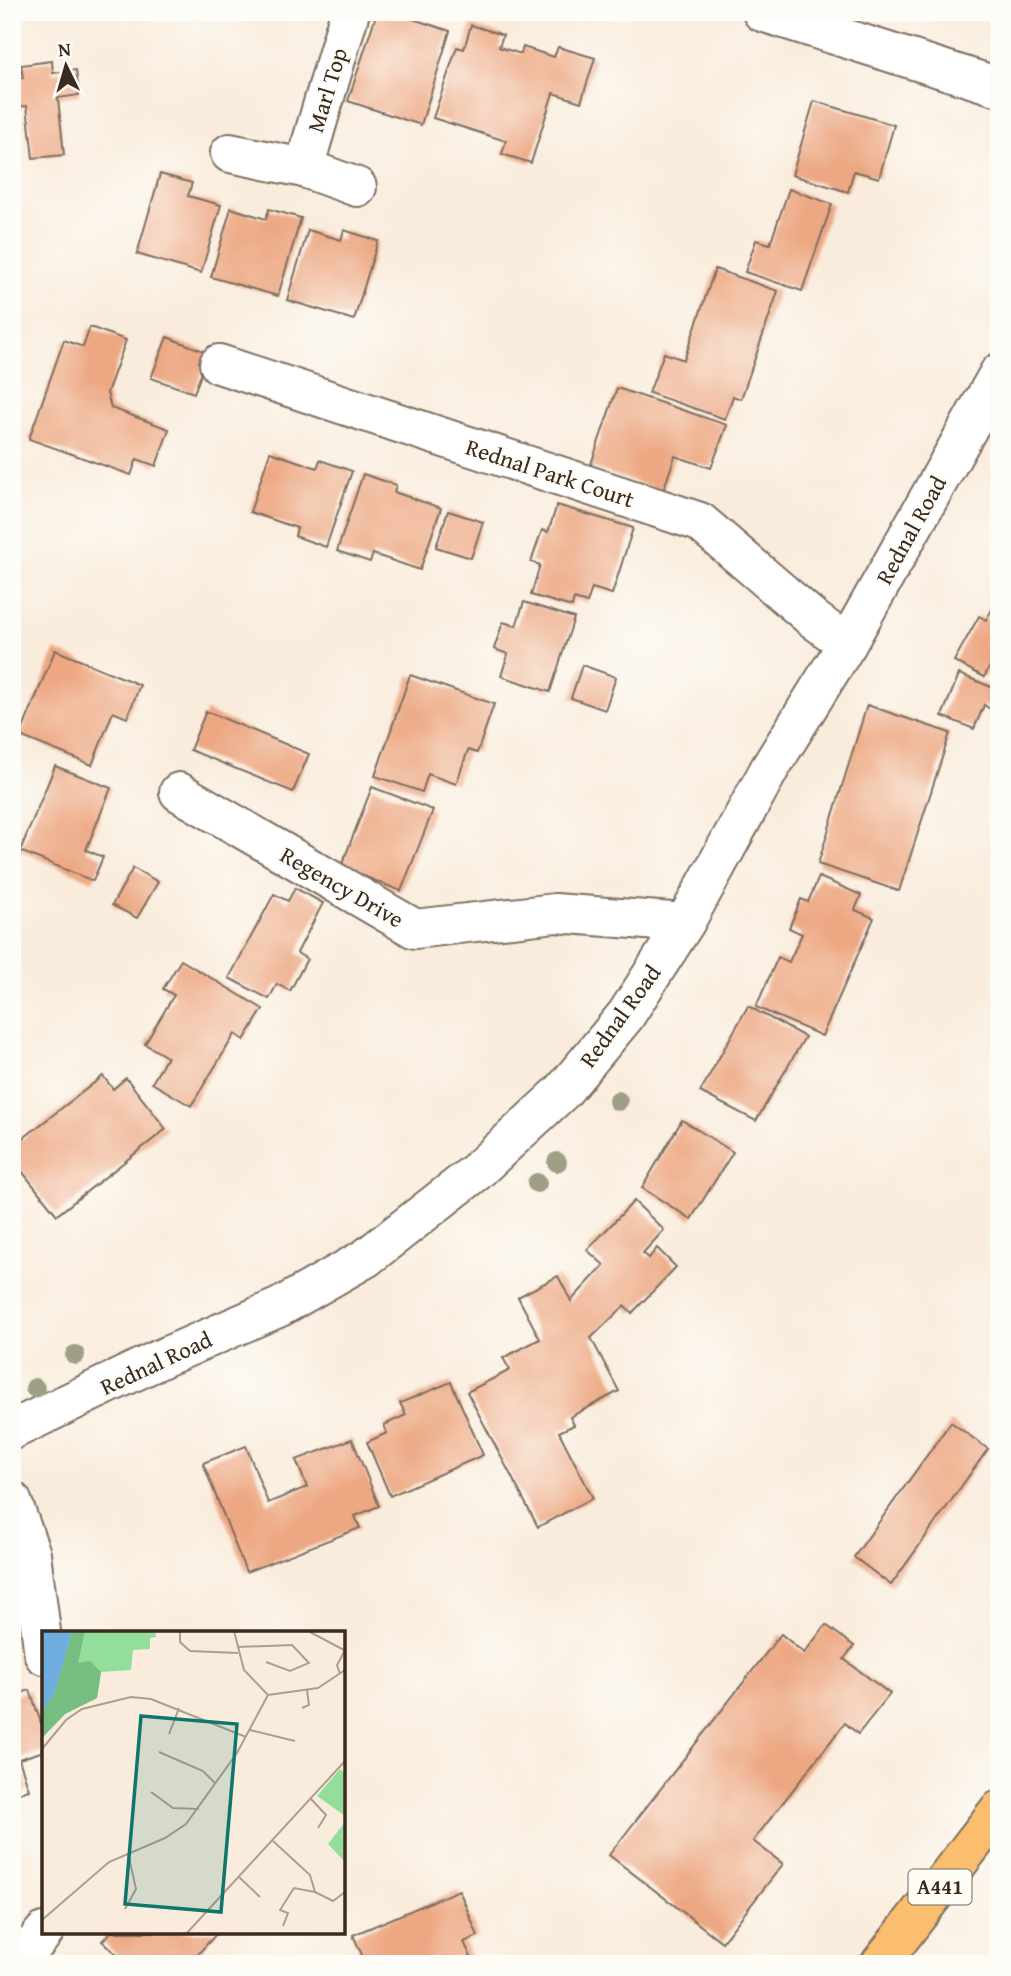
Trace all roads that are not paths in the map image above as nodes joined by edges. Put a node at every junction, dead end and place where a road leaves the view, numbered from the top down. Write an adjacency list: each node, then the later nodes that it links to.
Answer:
1 (350, 12): 5 (street, Marl Top)
2 (762, 12): 3 (street)
3 (999, 87)
4 (230, 153): 5 (street)
5 (304, 168): 6 (street)
6 (357, 187)
7 (219, 364): 9 (street, Rednal Park Court)
8 (999, 373): 9 (street, Rednal Road)
9 (847, 644): 11 (street, Rednal Road)
10 (179, 792): 11 (street, Regency Drive)
11 (685, 923): 12 (street, Rednal Road)
12 (12, 1430)
13 (12, 1501): 14 (street)
14 (42, 1639)
15 (999, 1810): 18 (highway, A441)
16 (42, 1934): 17 (street)
17 (18, 1964)
18 (880, 1964)

